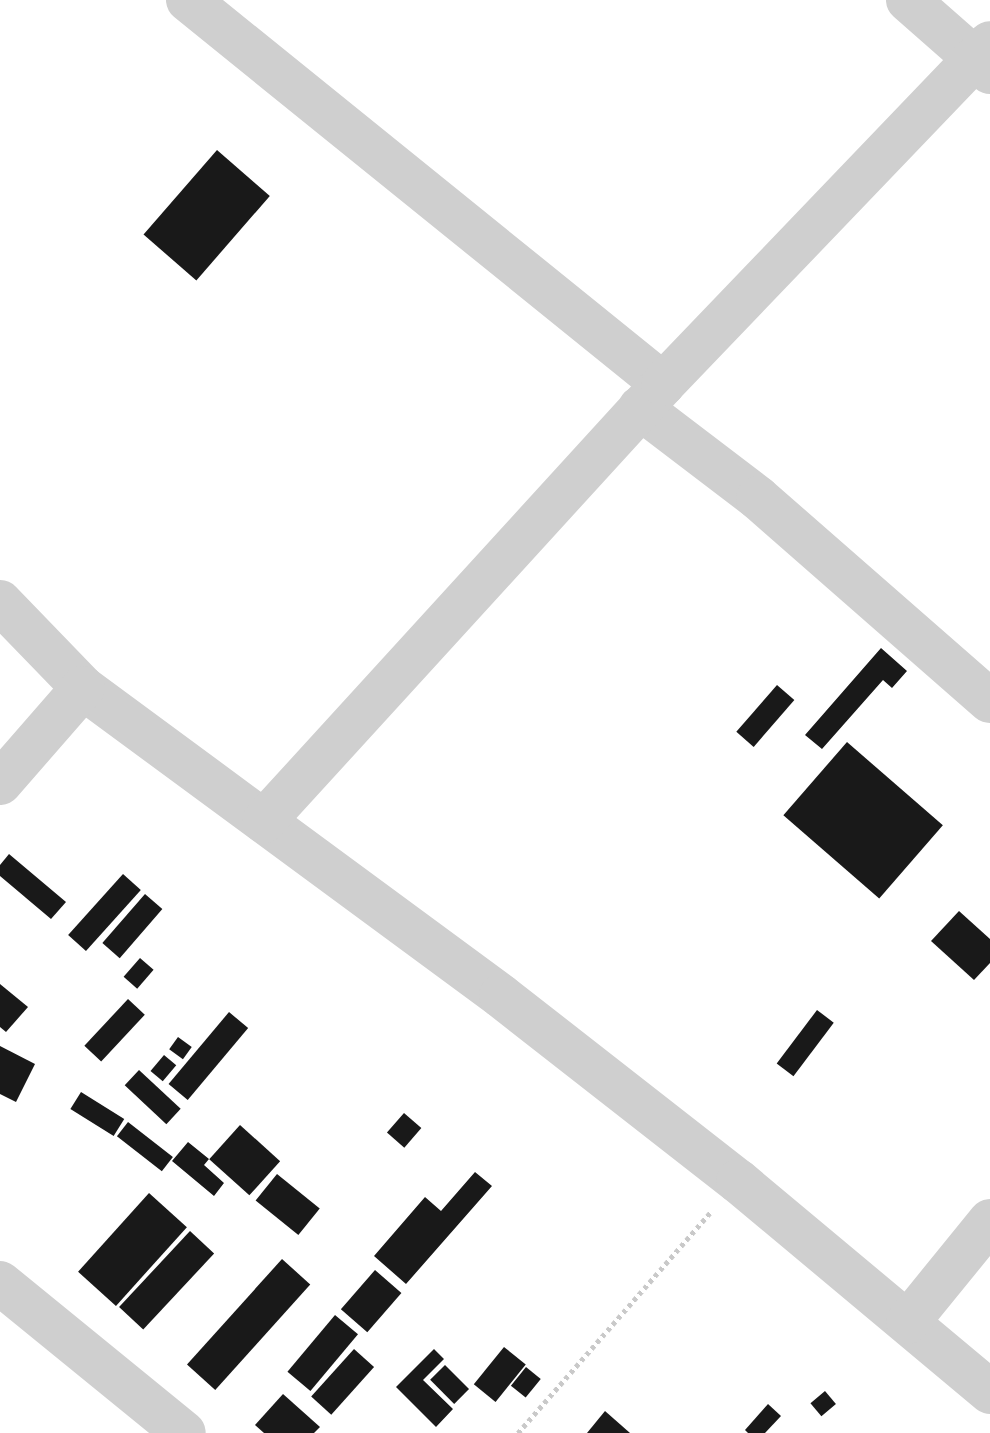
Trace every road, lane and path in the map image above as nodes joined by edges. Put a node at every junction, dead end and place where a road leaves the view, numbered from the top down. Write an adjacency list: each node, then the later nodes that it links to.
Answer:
1 (188, 0): 4 (street)
2 (908, 0): 3 (street)
3 (985, 59): 4 (street)
4 (652, 396): 7 (street); 9 (street)
5 (0, 602): 6 (street)
6 (83, 688): 8 (street); 9 (street)
7 (990, 701)
8 (0, 783)
9 (264, 821): 10 (street)
10 (738, 1181): 13 (street); 16 (path)
11 (990, 1221): 13 (street)
12 (0, 1283): 15 (street)
13 (908, 1322): 14 (street)
14 (990, 1392)
15 (184, 1433)
16 (518, 1433)

